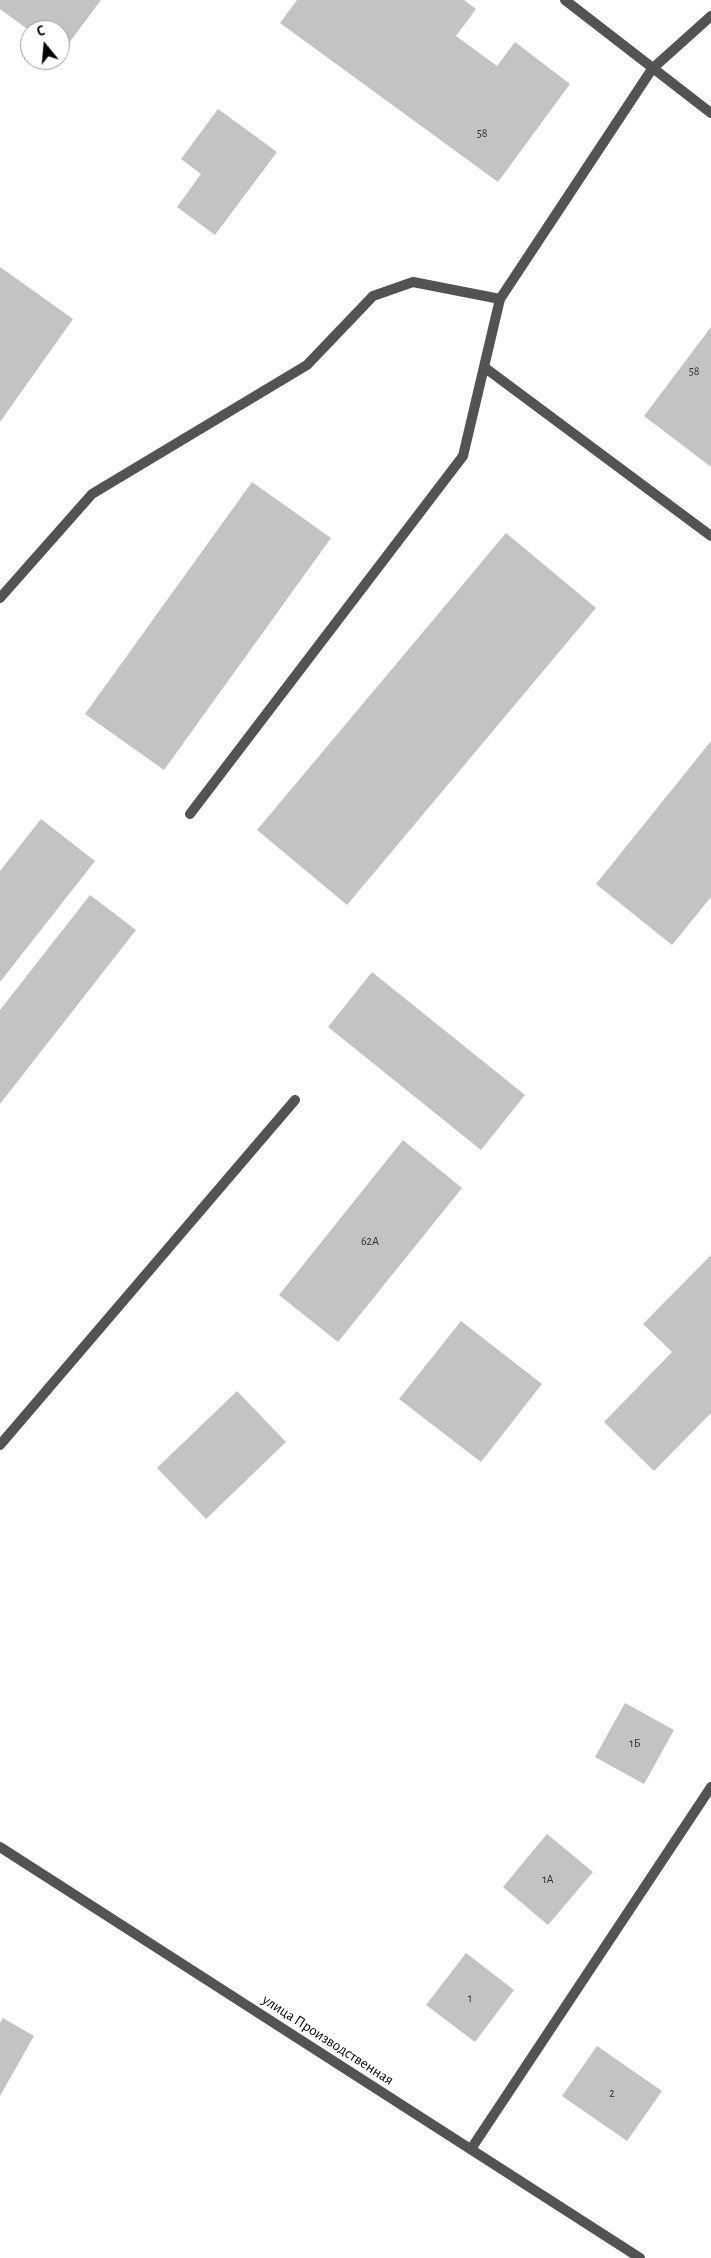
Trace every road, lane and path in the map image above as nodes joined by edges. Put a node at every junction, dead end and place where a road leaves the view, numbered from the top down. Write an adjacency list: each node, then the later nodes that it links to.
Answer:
1 (565, 0): 3 (street)
2 (711, 16): 3 (street)
3 (652, 68): 4 (street); 5 (street)
4 (711, 113)
5 (500, 298): 6 (street); 8 (street)
6 (484, 367): 7 (street); 9 (street)
7 (711, 536)
8 (0, 598)
9 (190, 814)
10 (295, 1100): 11 (street)
11 (0, 1445)
12 (711, 1787): 14 (street)
13 (0, 1846): 14 (street, улица Производственная)
14 (471, 2150): 15 (street, улица Производственная)
15 (640, 2258)

